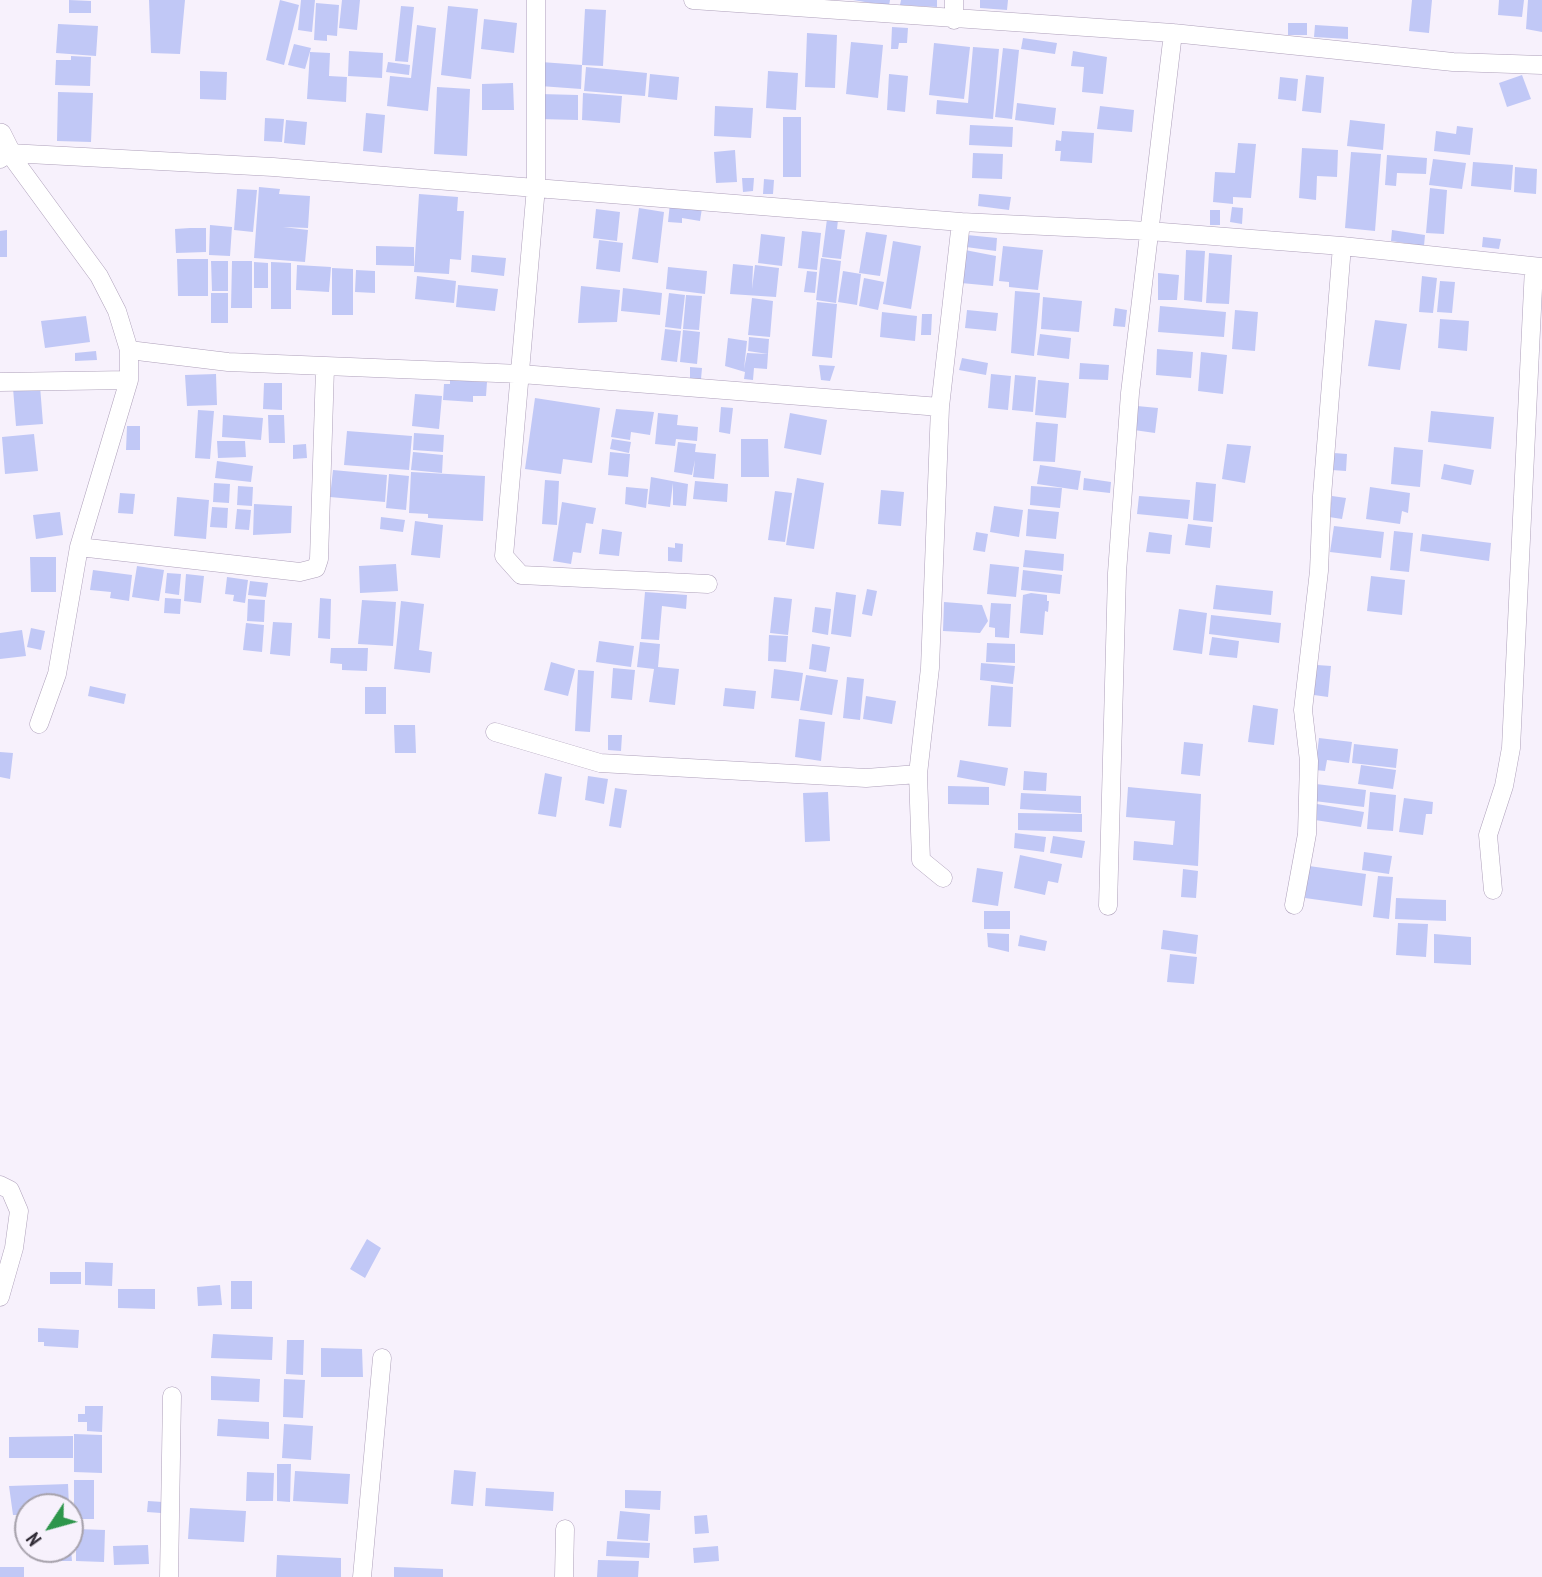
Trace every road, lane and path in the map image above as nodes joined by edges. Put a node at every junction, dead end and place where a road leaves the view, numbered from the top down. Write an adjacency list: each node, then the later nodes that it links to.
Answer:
1 (536, 0): 9 (street)
2 (693, 0): 4 (street)
3 (954, 0): 5 (street)
4 (749, 3): 5 (street)
5 (954, 20): 6 (street)
6 (1173, 33): 7 (street); 11 (street)
7 (1542, 65)
8 (3, 149): 9 (street); 14 (street)
9 (536, 187): 10 (street); 16 (street)
10 (961, 222): 11 (street); 19 (street)
11 (1149, 231): 12 (street); 28 (street)
12 (1342, 246): 13 (street); 27 (street)
13 (1538, 267): 26 (street)
14 (129, 350): 15 (street); 17 (street)
15 (325, 368): 16 (street); 20 (street)
16 (521, 374): 19 (street); 21 (street)
17 (129, 380): 18 (street); 20 (street)
18 (0, 382)
19 (940, 407): 24 (street)
20 (79, 547): 22 (street)
21 (708, 584)
22 (39, 724)
23 (495, 732): 24 (street)
24 (918, 774): 25 (street)
25 (943, 878)
26 (1493, 890)
27 (1294, 905)
28 (1108, 906)
29 (0, 1185): 30 (street)
30 (0, 1297)
31 (382, 1358): 35 (street)
32 (172, 1396): 34 (street)
33 (565, 1529): 36 (street)
34 (169, 1577)
35 (362, 1577)
36 (564, 1577)

